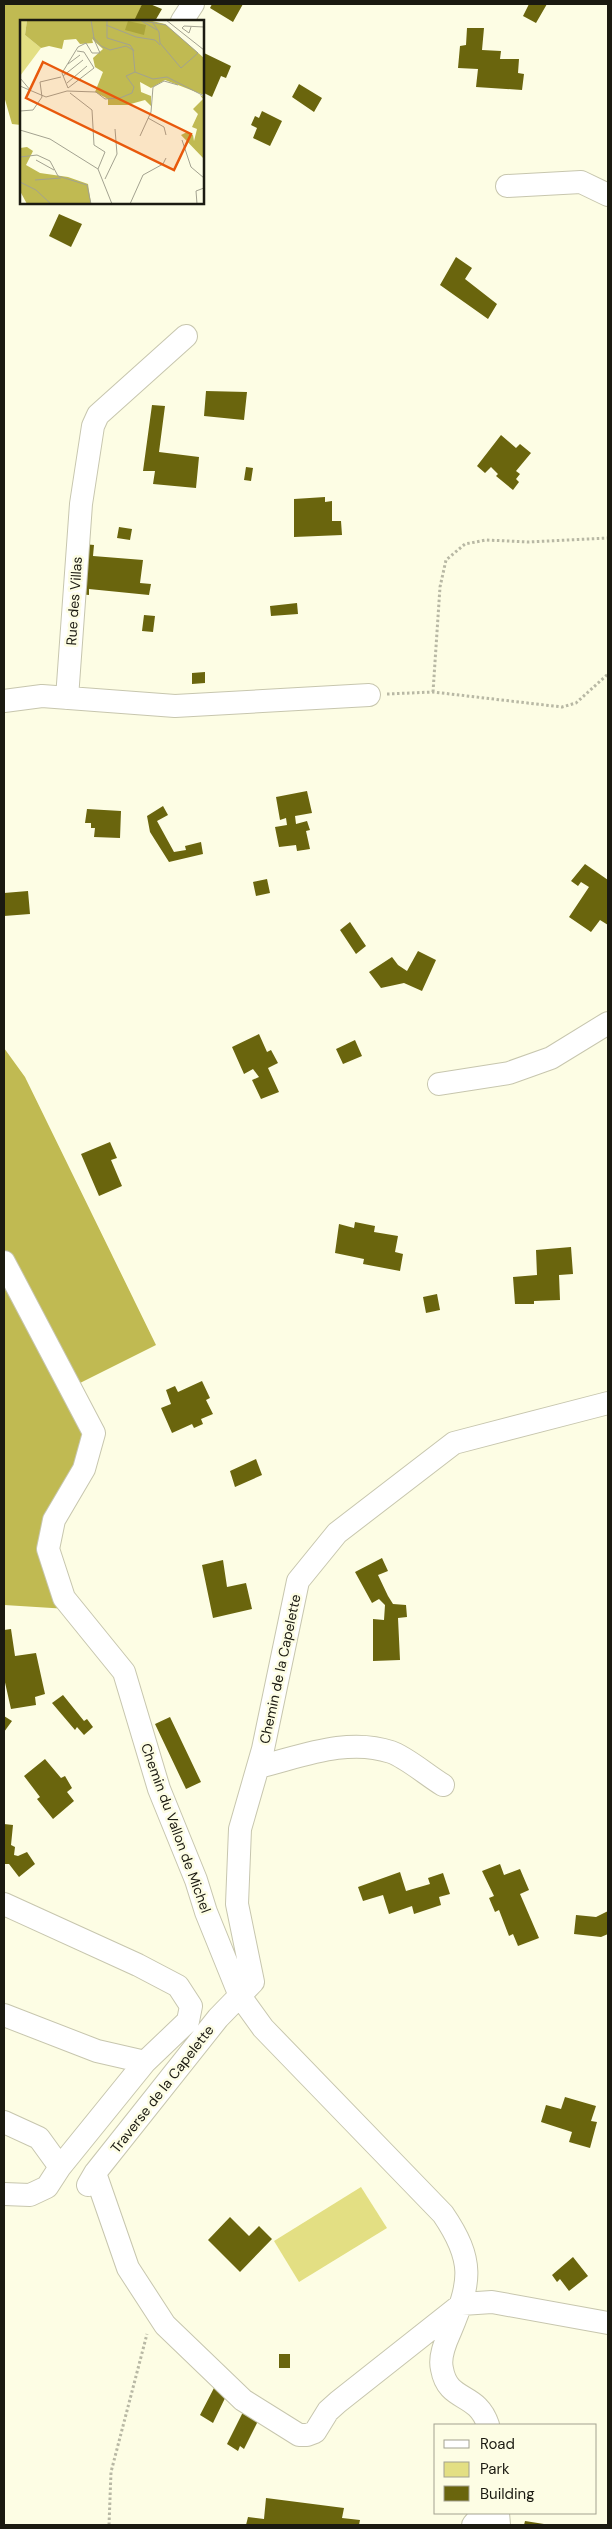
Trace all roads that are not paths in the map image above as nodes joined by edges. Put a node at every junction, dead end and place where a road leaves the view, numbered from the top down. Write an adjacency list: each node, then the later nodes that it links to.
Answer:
1 (193, 4): 2 (street)
2 (183, 20)
3 (507, 186): 4 (street)
4 (608, 195)
5 (186, 336): 7 (street, Rue des Villas)
6 (369, 695): 7 (street)
7 (67, 698): 8 (street)
8 (4, 701)
9 (608, 1023): 10 (street)
10 (439, 1084)
11 (4, 1262): 16 (street, Chemin du Vallon de Michel)
12 (608, 1403): 13 (street, Chemin de la Capelette)
13 (258, 1767): 14 (street); 16 (street, Chemin de la Capelette)
14 (443, 1785)
15 (4, 1904): 19 (street)
16 (240, 1996): 18 (street, Traverse de la Capelette); 24 (street, Chemin du Vallon de Michel)
17 (4, 2016): 20 (street)
18 (218, 2018): 19 (street); 24 (street, Traverse de la Capelette)
19 (188, 2021): 20 (street)
20 (145, 2062): 22 (street)
21 (4, 2122): 22 (street)
22 (60, 2167): 23 (street)
23 (4, 2194)
24 (462, 2304): 25 (street); 26 (street, Chemin du Vallon de Michel)
25 (608, 2323)
26 (488, 2424)
27 (482, 2514): 28 (street)
28 (473, 2525)

